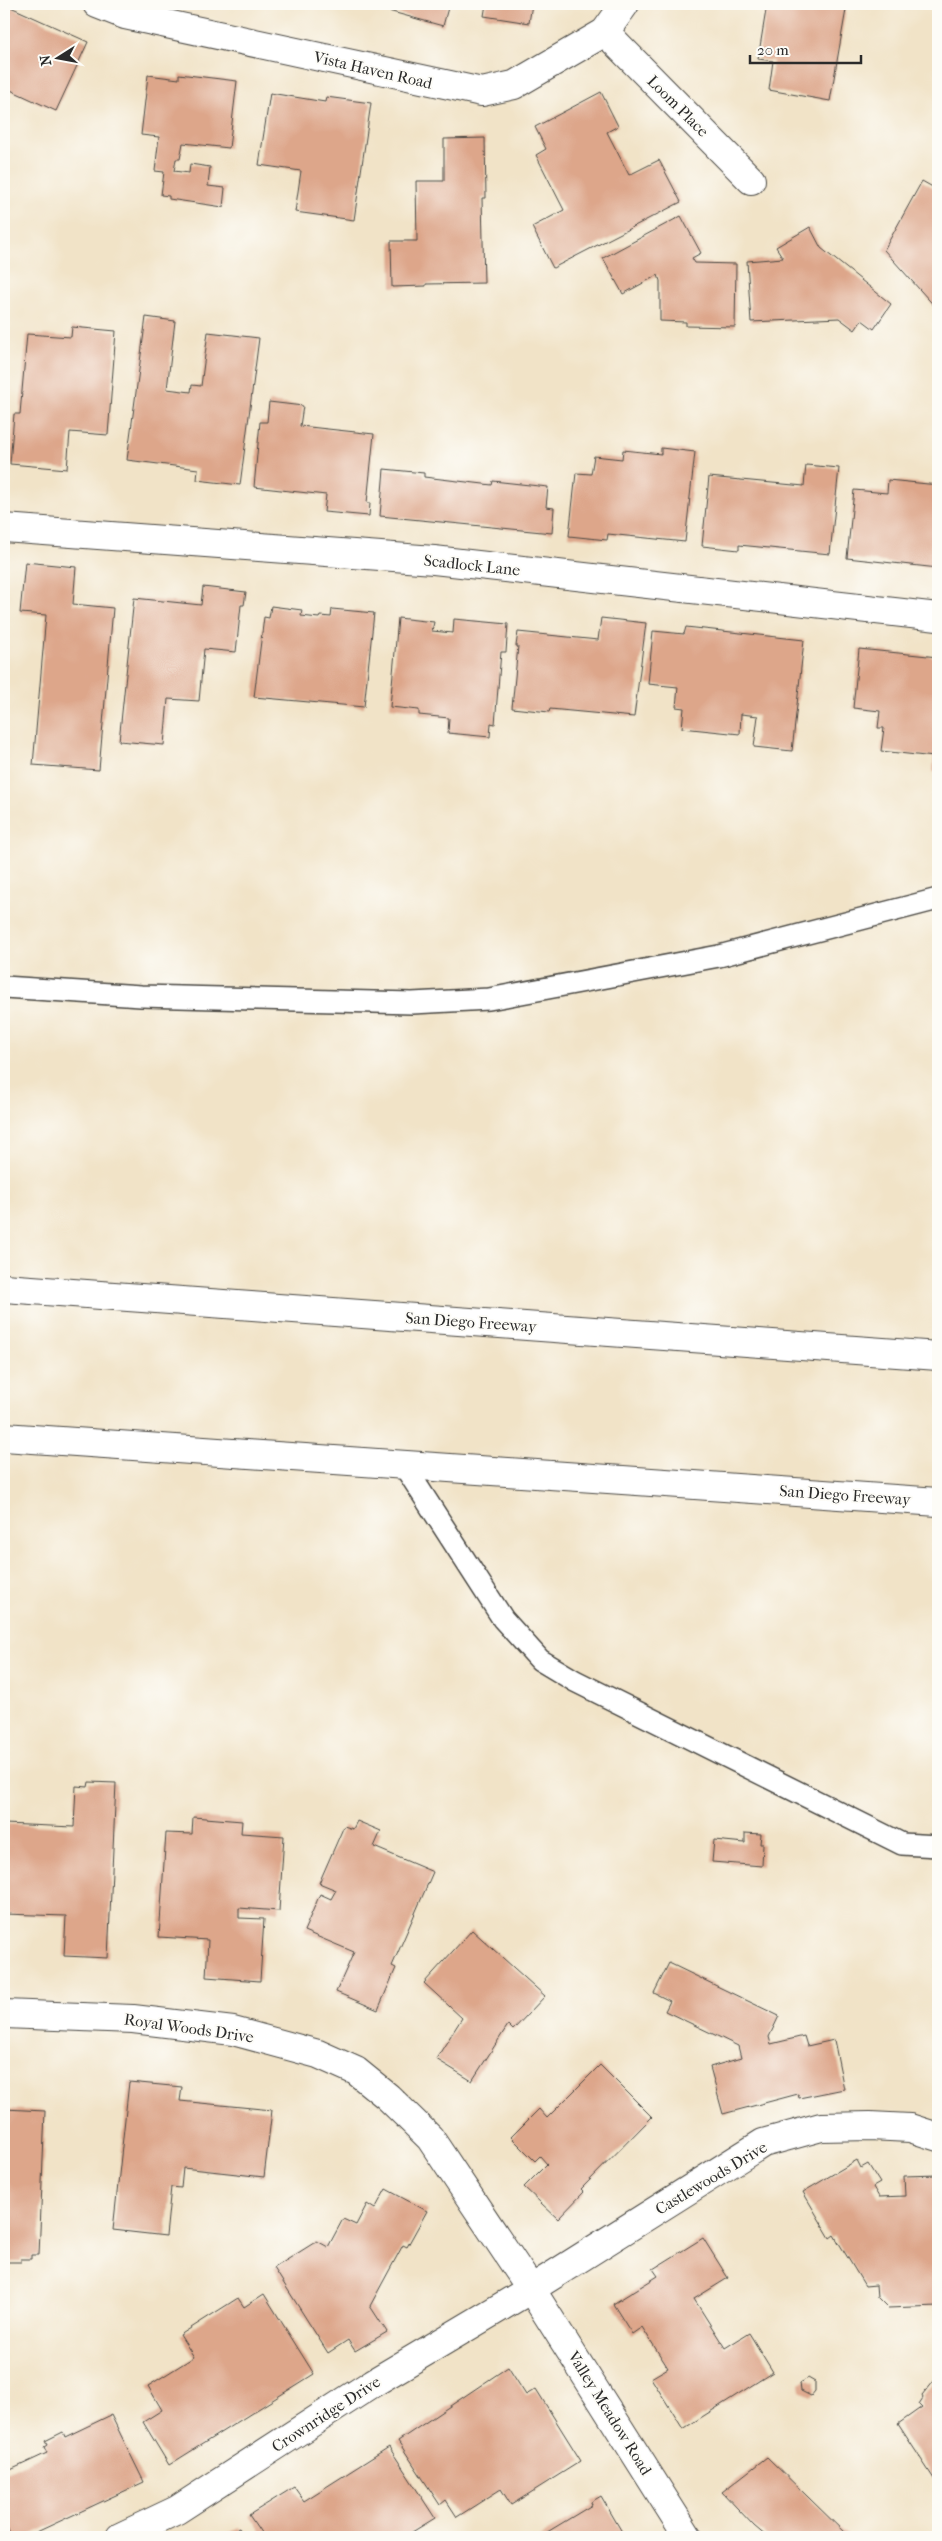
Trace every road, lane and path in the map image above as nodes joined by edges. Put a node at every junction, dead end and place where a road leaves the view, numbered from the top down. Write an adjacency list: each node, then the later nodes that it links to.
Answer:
1 (97, 4): 3 (main road, Vista Haven Road)
2 (625, 4): 3 (main road, Vista Haven Road)
3 (605, 32): 4 (main road, Loom Place)
4 (751, 180)
5 (4, 528): 6 (main road, Scadlock Lane)
6 (938, 617)
7 (938, 899): 8 (lane)
8 (4, 987)
9 (4, 1288): 10 (main road, San Diego Freeway)
10 (938, 1356)
11 (4, 1437): 12 (main road, San Diego Freeway)
12 (403, 1464): 13 (main road, San Diego Freeway); 14 (lane)
13 (938, 1502)
14 (938, 1846)
15 (4, 2014): 17 (main road, Royal Woods Drive)
16 (938, 2137): 17 (main road, Castlewoods Drive)
17 (532, 2289): 18 (main road, Crownridge Drive); 19 (main road, Valley Meadow Road)
18 (120, 2537)
19 (688, 2537)

